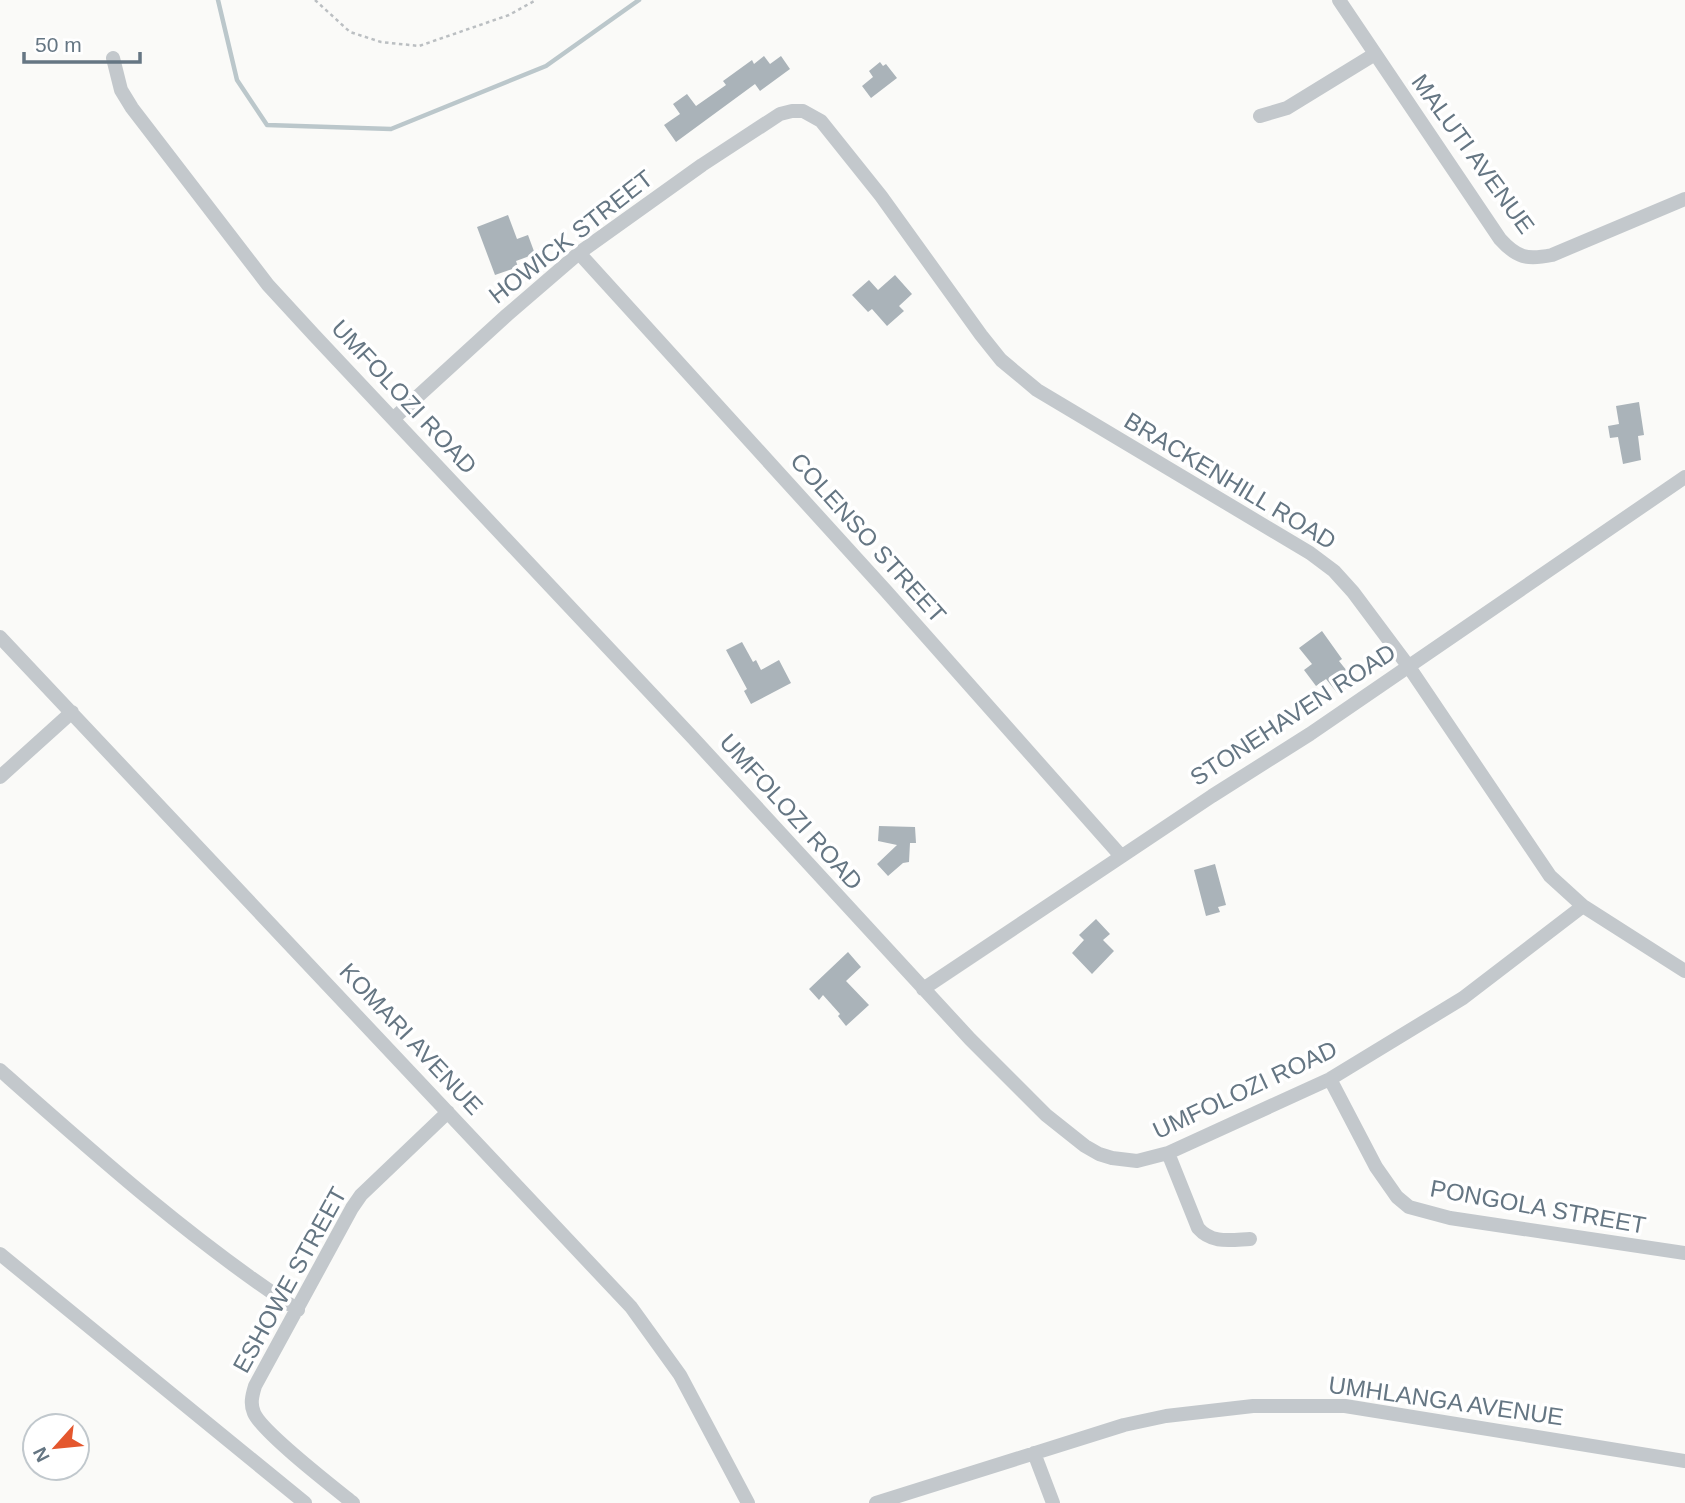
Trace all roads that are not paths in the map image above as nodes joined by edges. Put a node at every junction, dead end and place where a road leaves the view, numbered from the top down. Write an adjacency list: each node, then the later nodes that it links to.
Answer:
1 (1339, 0): 2 (street, MALUTI AVENUE)
2 (1375, 54): 5 (street); 6 (street, MALUTI AVENUE)
3 (113, 58): 8 (street, UMFOLOZI ROAD)
4 (792, 110): 7 (street, HOWICK STREET); 11 (street, BRACKENHILL ROAD)
5 (1260, 116)
6 (1685, 199)
7 (579, 253): 8 (street, HOWICK STREET); 14 (street, COLENSO STREET)
8 (393, 419): 17 (street, UMFOLOZI ROAD)
9 (1685, 477): 11 (street, STONEHAVEN ROAD)
10 (0, 637): 12 (street, KOMARI AVENUE)
11 (1409, 667): 14 (street, STONEHAVEN ROAD); 15 (street, BRACKENHILL ROAD)
12 (72, 712): 13 (street); 20 (street, KOMARI AVENUE)
13 (0, 776)
14 (1121, 856): 17 (street, STONEHAVEN ROAD)
15 (1583, 906): 16 (street, BRACKENHILL ROAD); 19 (street, UMFOLOZI ROAD)
16 (1685, 971)
17 (923, 989): 21 (street, UMFOLOZI ROAD)
18 (0, 1070): 25 (street)
19 (1330, 1079): 21 (street, UMFOLOZI ROAD); 23 (street, PONGOLA STREET)
20 (448, 1112): 25 (street, ESHOWE STREET); 30 (street, KOMARI AVENUE)
21 (1168, 1153): 22 (street)
22 (1250, 1239)
23 (1685, 1253)
24 (0, 1254): 28 (street)
25 (298, 1310): 29 (street, ESHOWE STREET)
26 (1034, 1453): 27 (street, UMHLANGA AVENUE); 31 (street, UMHLANGA AVENUE); 32 (street)
27 (1685, 1461)
28 (305, 1503)
29 (353, 1503)
30 (748, 1503)
31 (876, 1503)
32 (1053, 1503)

